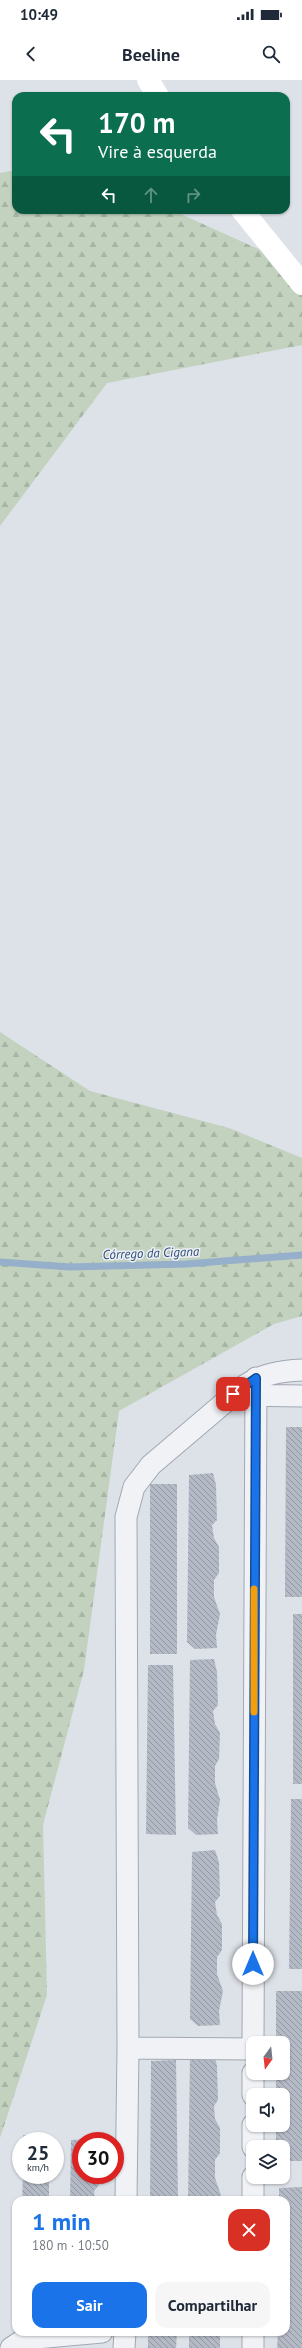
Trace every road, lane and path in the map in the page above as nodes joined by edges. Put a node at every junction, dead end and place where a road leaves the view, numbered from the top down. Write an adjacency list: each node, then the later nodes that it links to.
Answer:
1 (148, 80): 2 (main road)
2 (156, 92)
3 (245, 214): 4 (main road)
4 (302, 284)
5 (302, 1370): 6 (street)
6 (255, 1387): 7 (street); 8 (street); 9 (street)
7 (302, 1396)
8 (253, 2036)
9 (128, 2048): 10 (street); 12 (street)
10 (246, 2049)
11 (253, 2184): 13 (street)
12 (126, 2196)
13 (253, 2196)
14 (58, 2336): 17 (street)
15 (125, 2336): 18 (street)
16 (253, 2336): 19 (street)
17 (11, 2348)
18 (124, 2348)
19 (253, 2348)

